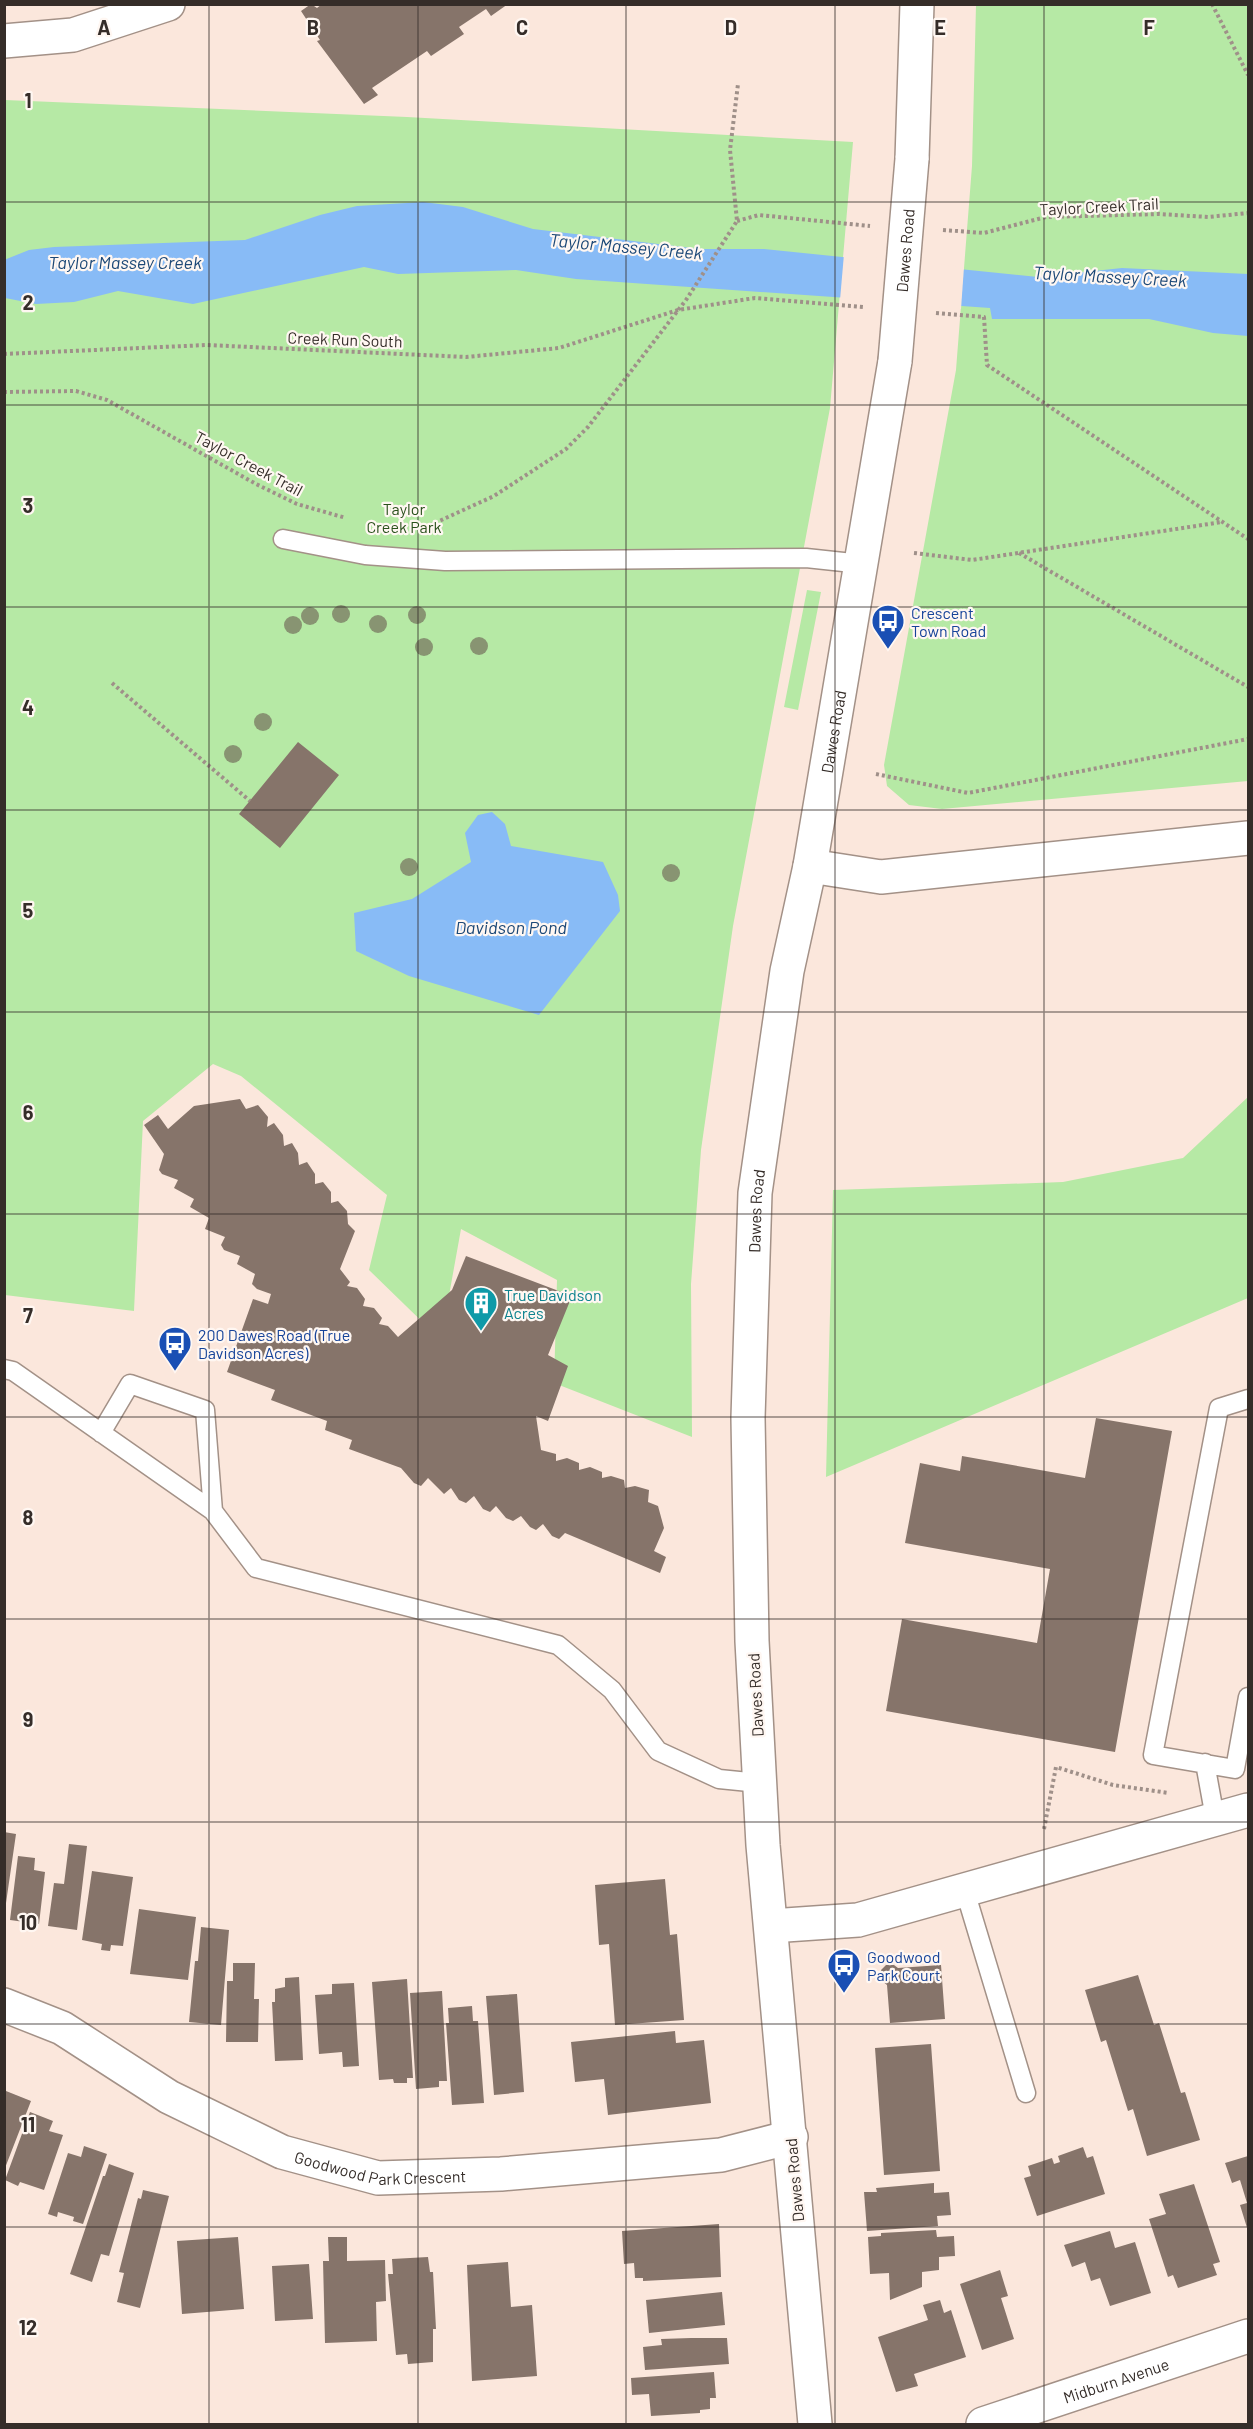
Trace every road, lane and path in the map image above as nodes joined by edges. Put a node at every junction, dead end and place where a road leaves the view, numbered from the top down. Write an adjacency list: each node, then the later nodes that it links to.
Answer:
1 (168, 4): 4 (street)
2 (917, 4): 23 (street, Dawes Road, bridge)
3 (1212, 4): 5 (path)
4 (4, 41)
5 (1248, 75)
6 (738, 84): 8 (path)
7 (1248, 213): 10 (path, Taylor Creek Trail)
8 (737, 221): 9 (path); 12 (path)
9 (872, 226)
10 (939, 230)
11 (870, 308): 12 (path, Creek Run South)
12 (678, 310): 14 (path, Creek Run South); 18 (path)
13 (927, 313): 17 (path)
14 (4, 354)
15 (4, 392): 16 (path, Taylor Creek Trail)
16 (348, 519)
17 (1223, 522): 20 (path); 22 (path)
18 (412, 528)
19 (283, 539): 23 (lane)
20 (1248, 539)
21 (914, 553): 22 (path)
22 (1019, 553): 25 (path)
23 (862, 564): 30 (street, Dawes Road)
24 (112, 683): 28 (path)
25 (1248, 687)
26 (1248, 739): 27 (path)
27 (876, 774)
28 (250, 801)
29 (1248, 838): 30 (street)
30 (810, 866): 37 (street, Dawes Road)
31 (4, 1369): 33 (lane)
32 (1248, 1399): 36 (lane)
33 (101, 1433): 34 (lane); 34 (lane)
34 (213, 1511): 37 (lane)
35 (1248, 1697): 36 (lane)
36 (1205, 1763): 40 (lane)
37 (759, 1783): 43 (street, Dawes Road)
38 (1178, 1794): 41 (path)
39 (1248, 1810): 40 (street)
40 (1215, 1818): 41 (street)
41 (1036, 1871): 42 (street)
42 (965, 1891): 43 (street); 45 (lane)
43 (771, 1926): 46 (street, Dawes Road)
44 (4, 2006): 46 (street, Goodwood Park Crescent)
45 (1026, 2093)
46 (791, 2136): 48 (street, Dawes Road)
47 (1248, 2336): 49 (street, Midburn Avenue)
48 (815, 2424)
49 (983, 2424)

